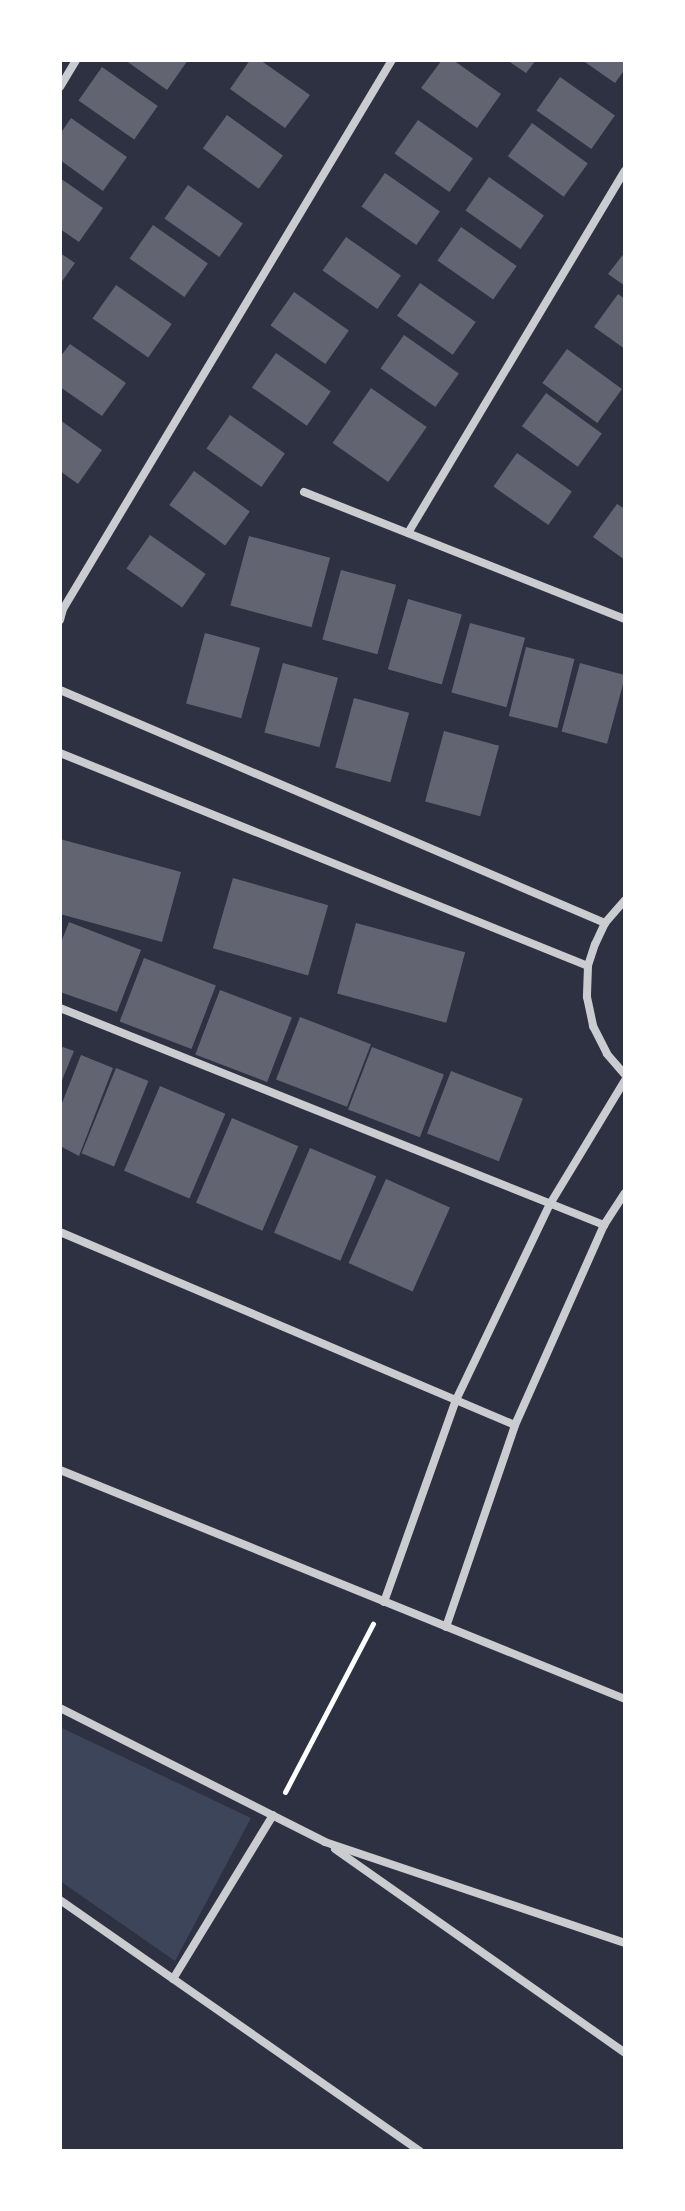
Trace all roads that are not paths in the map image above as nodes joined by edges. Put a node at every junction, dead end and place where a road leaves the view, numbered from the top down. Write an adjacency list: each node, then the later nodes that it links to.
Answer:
1 (76, 60): 3 (street)
2 (392, 60): 7 (street)
3 (60, 87)
4 (625, 171): 6 (street)
5 (304, 492): 6 (street)
6 (408, 533): 8 (street)
7 (61, 608): 9 (street)
8 (625, 619)
9 (60, 620)
10 (60, 690): 13 (street)
11 (60, 753): 14 (street)
12 (625, 900): 13 (street)
13 (605, 923): 14 (street)
14 (588, 966): 16 (street)
15 (60, 1008): 18 (street)
16 (625, 1077): 18 (street)
17 (625, 1193): 19 (street)
18 (550, 1204): 19 (street); 21 (street)
19 (604, 1225): 22 (street)
20 (60, 1232): 21 (street)
21 (456, 1400): 22 (street); 24 (street)
22 (515, 1425): 25 (street)
23 (60, 1470): 24 (street)
24 (384, 1602): 25 (street)
25 (446, 1627): 26 (street)
26 (625, 1699)
27 (60, 1708): 28 (street)
28 (273, 1815): 29 (street); 32 (street)
29 (325, 1842): 31 (street); 33 (street)
30 (60, 1900): 32 (street)
31 (625, 1943)
32 (173, 1979): 34 (street)
33 (625, 2053)
34 (420, 2151)

